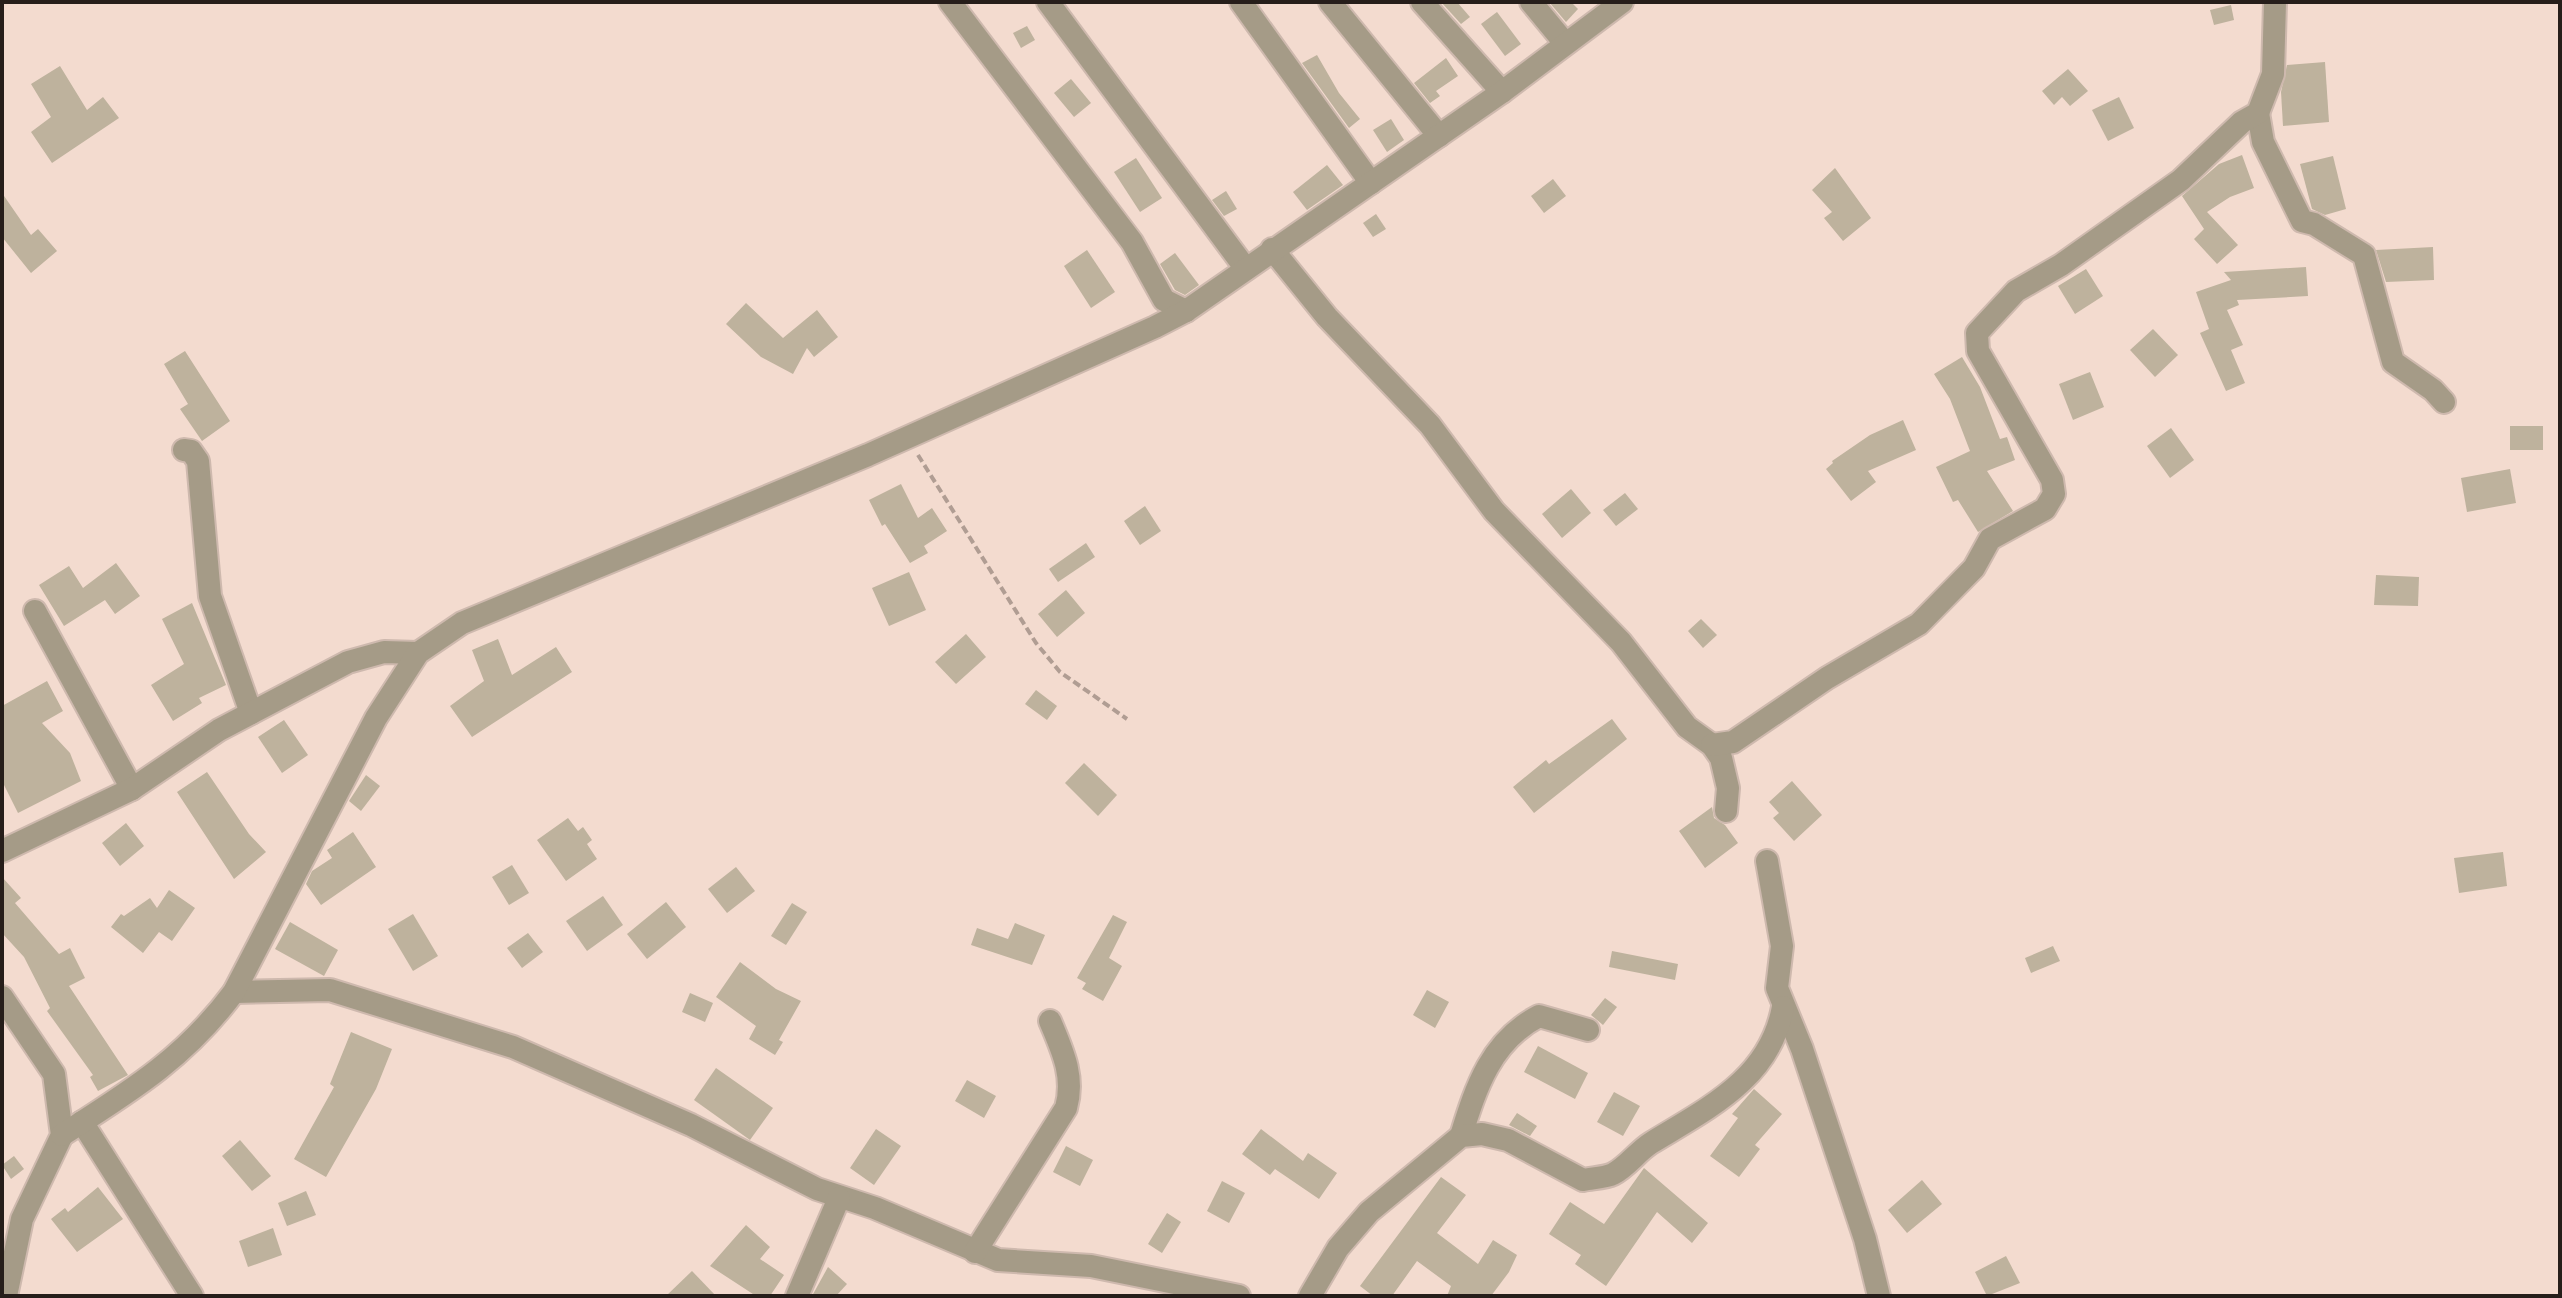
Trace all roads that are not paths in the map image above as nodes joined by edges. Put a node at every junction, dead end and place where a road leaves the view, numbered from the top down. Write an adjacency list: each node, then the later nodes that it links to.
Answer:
1 (950, 2): 16 (street)
2 (1048, 2): 15 (street)
3 (1241, 2): 13 (street)
4 (1330, 2): 12 (street)
5 (1422, 2): 10 (street)
6 (1531, 2): 9 (street)
7 (1622, 2): 9 (street)
8 (2275, 2): 11 (street)
9 (1564, 42): 10 (street)
10 (1502, 92): 12 (street)
11 (2258, 113): 19 (street); 24 (street)
12 (1439, 136): 13 (street)
13 (1371, 183): 14 (street)
14 (1272, 249): 15 (street); 24 (street)
15 (1246, 269): 17 (street)
16 (1164, 300): 17 (street); 18 (street)
17 (1186, 311): 18 (street)
18 (1155, 327): 22 (street)
19 (2444, 402)
20 (184, 450): 23 (street)
21 (35, 611): 25 (street)
22 (418, 653): 23 (street); 29 (street)
23 (251, 713): 25 (street)
24 (1712, 745): 26 (street)
25 (132, 789): 27 (street)
26 (1726, 811)
27 (2, 851)
28 (1767, 861): 31 (street)
29 (234, 992): 34 (street); 37 (street)
30 (2, 997): 35 (street)
31 (1783, 1007): 36 (street); 45 (street)
32 (1050, 1021): 39 (street)
33 (1588, 1030): 36 (street)
34 (82, 1122): 35 (street); 41 (street)
35 (62, 1135): 38 (street)
36 (1461, 1136): 44 (street)
37 (839, 1198): 39 (street); 42 (street)
38 (12, 1214): 40 (street)
39 (975, 1252): 43 (street)
40 (6, 1296)
41 (192, 1296)
42 (797, 1296)
43 (1239, 1296)
44 (1310, 1296)
45 (1879, 1296)

